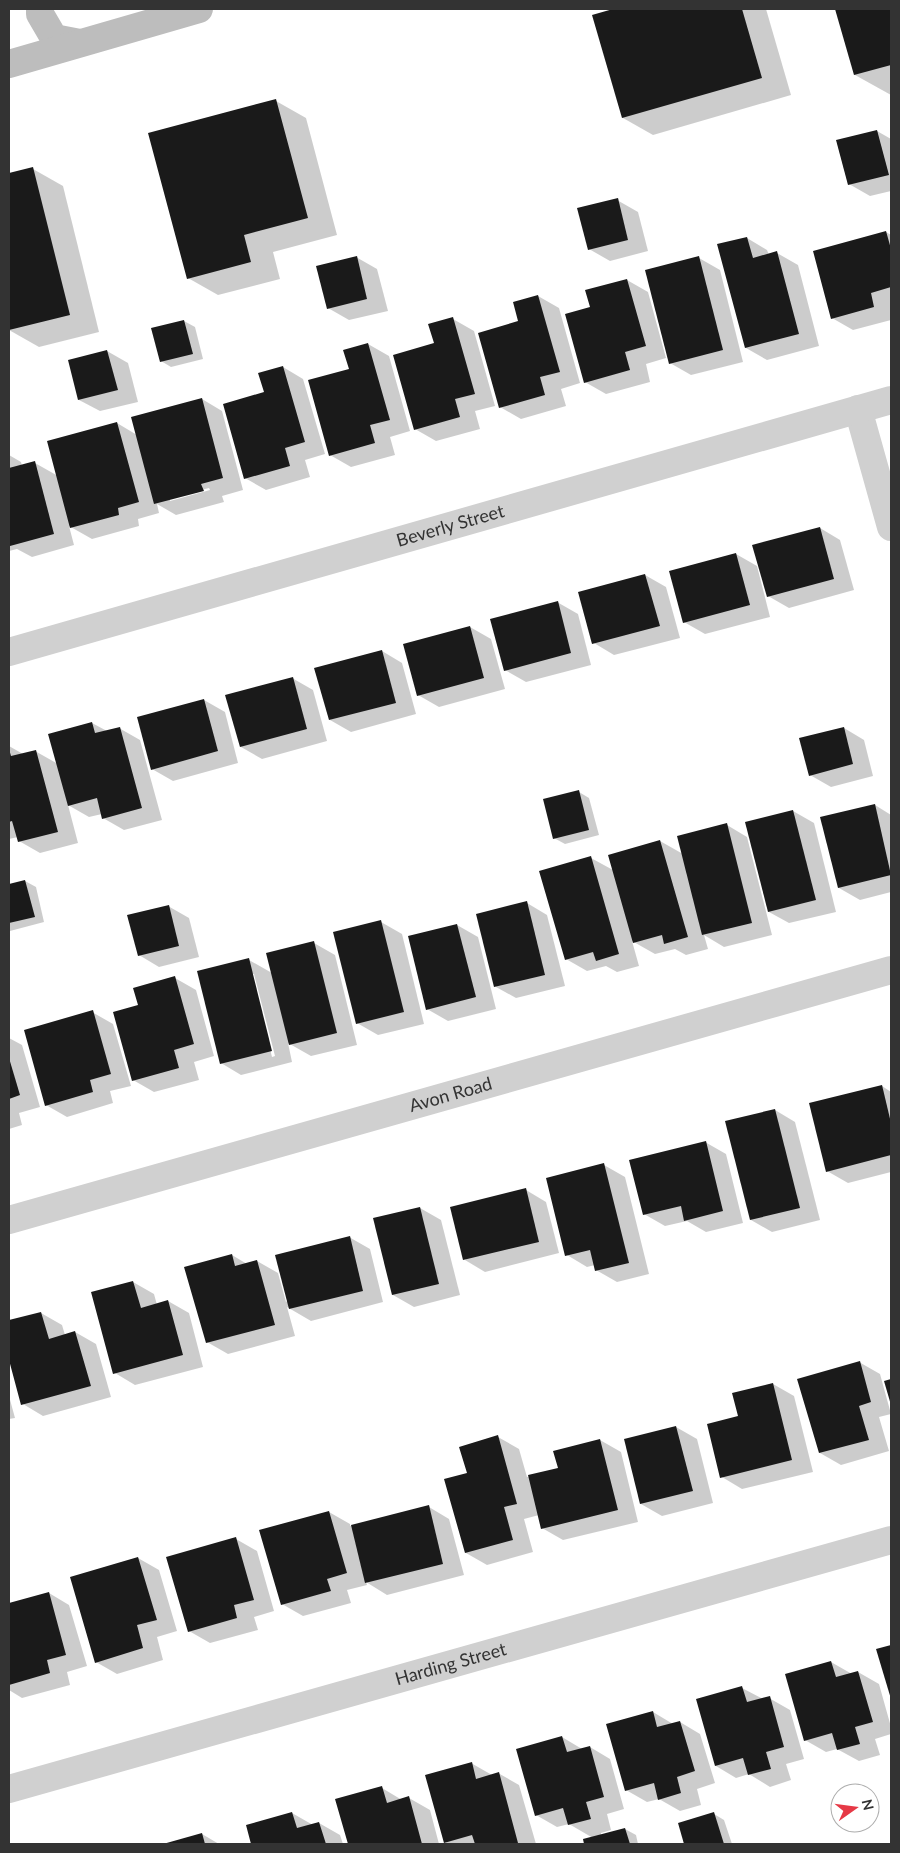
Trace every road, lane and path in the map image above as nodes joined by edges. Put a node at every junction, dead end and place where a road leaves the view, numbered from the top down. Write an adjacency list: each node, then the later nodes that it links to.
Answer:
1 (40, 9): 5 (main road)
2 (163, 9): 4 (main road)
3 (199, 9): 4 (main road)
4 (140, 26): 5 (main road)
5 (80, 43): 6 (main road)
6 (9, 64)
7 (891, 400): 8 (street, Beverly Street)
8 (858, 409): 9 (street); 10 (street, Beverly Street)
9 (891, 527)
10 (9, 652)
11 (891, 970): 12 (street, Avon Road)
12 (9, 1220)
13 (891, 1540): 14 (street, Harding Street)
14 (9, 1789)

